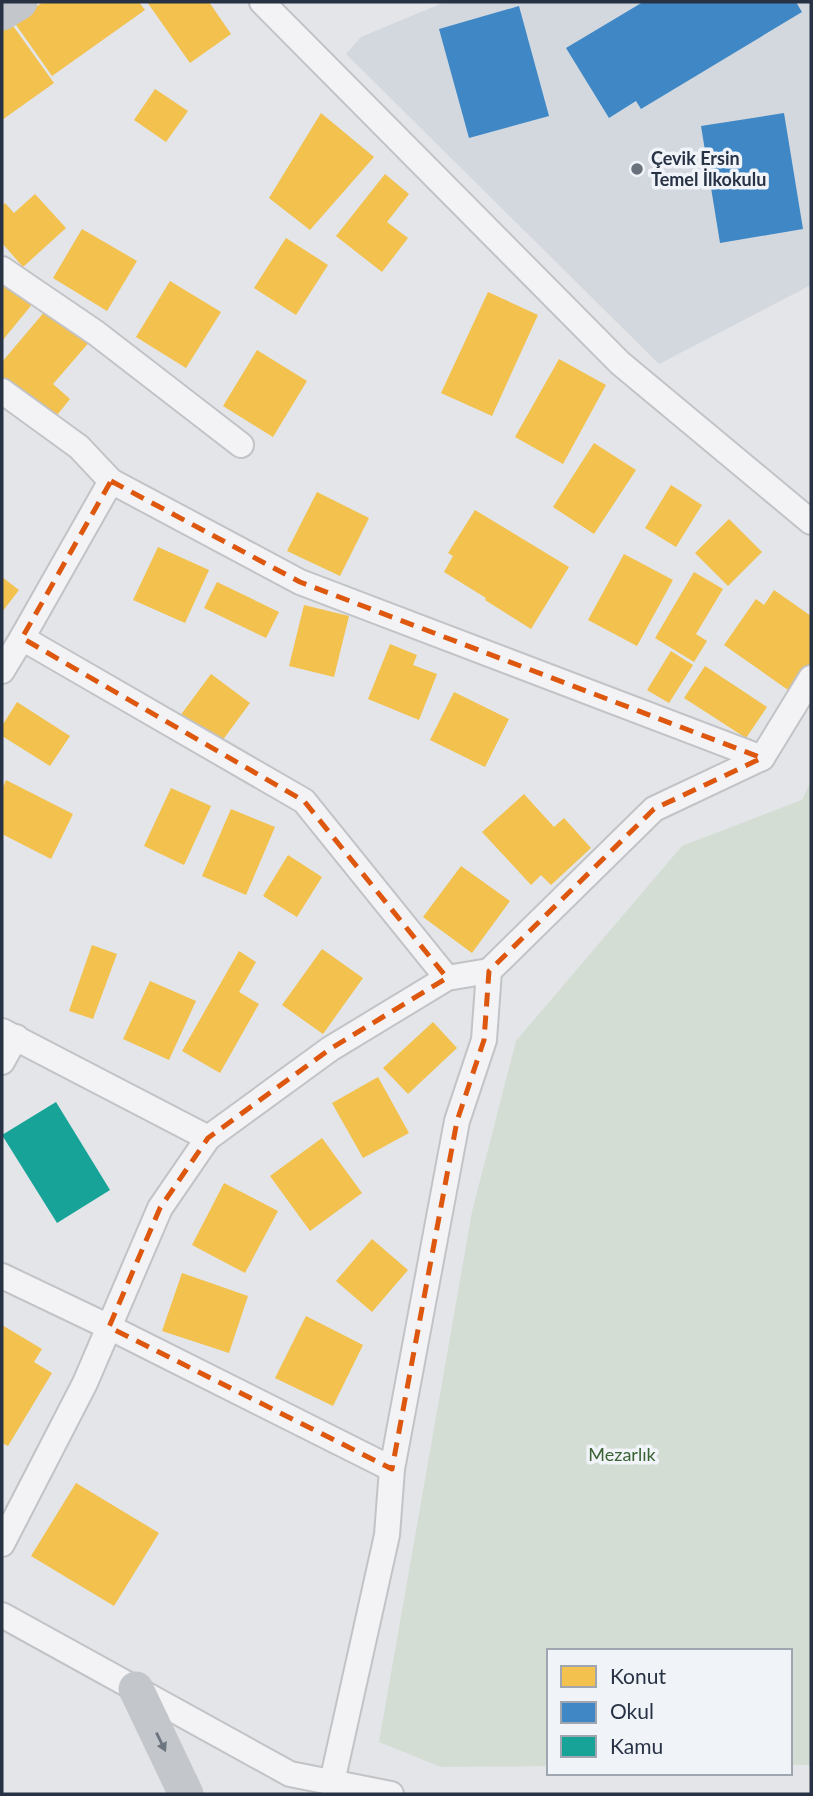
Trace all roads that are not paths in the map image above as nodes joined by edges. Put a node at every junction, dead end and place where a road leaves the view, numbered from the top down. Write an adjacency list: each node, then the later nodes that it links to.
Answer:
1 (20, 2): 3 (street)
2 (262, 2): 8 (street)
3 (2, 13)
4 (2, 269): 6 (street)
5 (2, 390): 7 (street)
6 (241, 445)
7 (111, 481): 9 (street); 12 (street)
8 (811, 522)
9 (22, 638): 10 (street); 14 (street)
10 (2, 671)
11 (811, 678): 12 (street)
12 (762, 758): 13 (street)
13 (489, 971): 14 (street); 20 (street)
14 (447, 978): 17 (street)
15 (9, 1034): 16 (street); 17 (street)
16 (2, 1062)
17 (208, 1138): 19 (street)
18 (2, 1276): 19 (street)
19 (109, 1327): 20 (street); 21 (street)
20 (392, 1469): 24 (street)
21 (2, 1544)
22 (2, 1615): 23 (street)
23 (136, 1689): 24 (street); 25 (street, one-way to 25)
24 (332, 1782): 26 (street)
25 (186, 1794)
26 (391, 1794)

